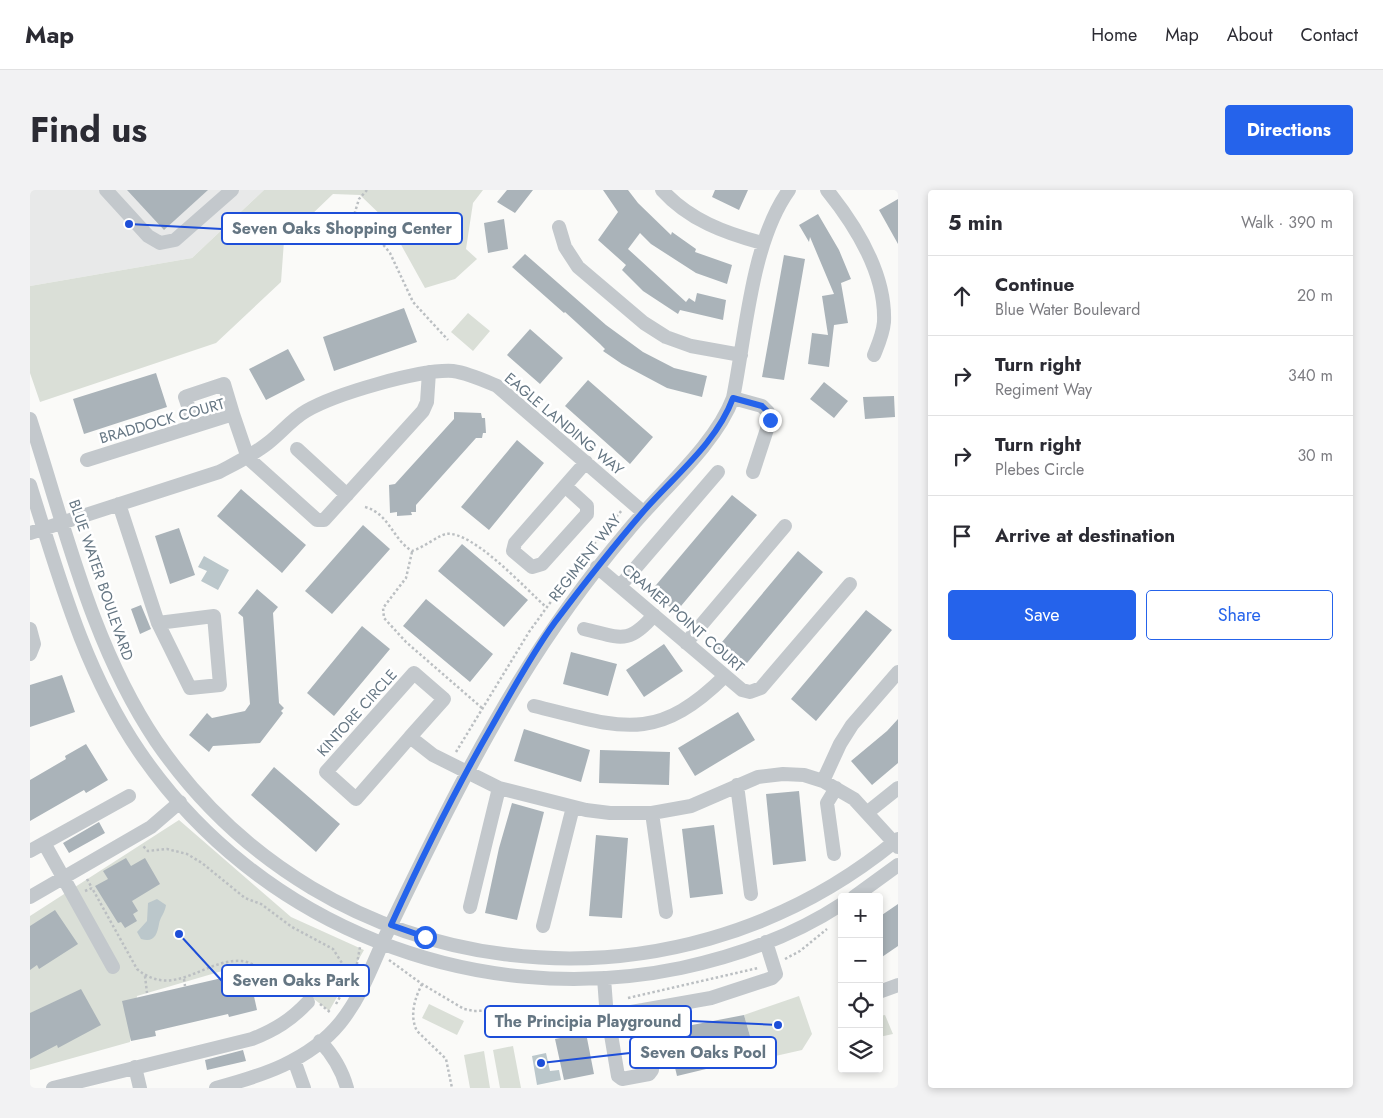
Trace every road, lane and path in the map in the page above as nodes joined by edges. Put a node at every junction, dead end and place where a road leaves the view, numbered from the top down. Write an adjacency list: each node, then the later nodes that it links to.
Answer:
1 (108, 190): 2 (street)
2 (232, 190)
3 (367, 190): 9 (path)
4 (662, 190): 8 (street)
5 (789, 190): 8 (street, REGIMENT WAY)
6 (827, 190): 11 (street)
7 (559, 227): 10 (street)
8 (762, 243): 10 (street, REGIMENT WAY)
9 (448, 340)
10 (742, 355): 13 (street, REGIMENT WAY)
11 (874, 355)
12 (429, 372): 18 (street, EAGLE LANDING WAY); 20 (street, EAGLE LANDING WAY); 25 (street)
13 (733, 398): 22 (street); 29 (street, REGIMENT WAY)
14 (233, 414): 16 (street, BRADDOCK COURT); 16 (street); 18 (street, BRADDOCK COURT)
15 (30, 419): 30 (street, BLUE WATER BOULEVARD)
16 (195, 426): 19 (street, BRADDOCK COURT)
17 (297, 449): 25 (street)
18 (248, 458): 25 (street); 27 (street, EAGLE LANDING WAY)
19 (86, 460)
20 (586, 462): 24 (street); 26 (street, EAGLE LANDING WAY)
21 (718, 472): 37 (street)
22 (753, 472)
23 (30, 485): 32 (street)
24 (565, 486): 24 (street)
25 (347, 495)
26 (630, 501): 29 (street, EAGLE LANDING WAY); 38 (path)
27 (119, 504): 30 (street, EAGLE LANDING WAY); 40 (street)
28 (365, 507): 34 (path)
29 (643, 512): 35 (street, REGIMENT WAY)
30 (63, 523): 32 (street, EAGLE LANDING WAY); 78 (street, BLUE WATER BOULEVARD)
31 (785, 526): 43 (street)
32 (44, 529): 33 (street, EAGLE LANDING WAY); 58 (street)
33 (30, 533)
34 (412, 551): 38 (path); 48 (path)
35 (597, 567): 37 (street, CRAMER POINT COURT); 51 (street, REGIMENT WAY)
36 (850, 584): 46 (street, CRAMER POINT COURT)
37 (620, 586): 39 (street, CRAMER POINT COURT)
38 (546, 607): 48 (path)
39 (654, 615): 42 (street); 43 (street, CRAMER POINT COURT)
40 (158, 623): 40 (street)
41 (30, 629): 44 (street)
42 (584, 629)
43 (686, 643): 46 (street, CRAMER POINT COURT)
44 (30, 654)
45 (898, 672): 52 (street)
46 (725, 676): 47 (street)
47 (534, 706)
48 (482, 708): 50 (path)
49 (410, 737): 49 (street, KINTORE CIRCLE); 50 (street)
50 (451, 764): 51 (street)
51 (466, 772): 54 (street); 78 (street, REGIMENT WAY)
52 (823, 781): 53 (street); 55 (street)
53 (737, 785): 61 (street); 73 (street)
54 (499, 788): 59 (street); 76 (street)
55 (836, 788): 60 (street); 66 (street)
56 (898, 788): 60 (street)
57 (129, 796): 62 (street)
58 (180, 802): 68 (street); 82 (street)
59 (573, 807): 61 (street); 79 (street)
60 (868, 812): 63 (street)
61 (652, 813): 77 (street)
62 (44, 843): 65 (street); 68 (street)
63 (897, 843): 78 (street, BLUE WATER BOULEVARD)
64 (142, 845): 91 (path)
65 (30, 851)
66 (834, 854)
67 (898, 865): 72 (street)
68 (64, 878): 74 (street); 87 (street)
69 (86, 878): 70 (path)
70 (92, 888): 71 (path); 88 (path)
71 (80, 890)
72 (860, 893)
73 (751, 894)
74 (30, 897)
75 (838, 906): 81 (street)
76 (470, 907)
77 (666, 912)
78 (391, 925): 82 (street, REGIMENT WAY)
79 (543, 926)
80 (830, 927): 85 (path)
81 (766, 942): 90 (street); 99 (street)
82 (382, 944): 90 (street); 101 (street, REGIMENT WAY)
83 (360, 947): 97 (path)
84 (392, 961): 92 (path)
85 (779, 962)
86 (765, 966): 98 (path)
87 (113, 967)
88 (145, 976): 89 (path); 96 (path)
89 (184, 978): 91 (path); 94 (path)
90 (604, 978): 100 (street)
91 (295, 984): 97 (path)
92 (422, 984): 100 (path); 109 (path)
93 (898, 985): 95 (street)
94 (186, 986)
95 (883, 991)
96 (147, 994)
97 (309, 998): 103 (street)
98 (624, 1000)
99 (643, 1010): 100 (street); 100 (street)
100 (603, 1011)
101 (320, 1041): 102 (street, REGIMENT WAY); 108 (street)
102 (294, 1060): 106 (street, REGIMENT WAY); 107 (street)
103 (135, 1067): 104 (street); 105 (street)
104 (54, 1088)
105 (140, 1088)
106 (216, 1088)
107 (304, 1088)
108 (347, 1088)
109 (452, 1088)

